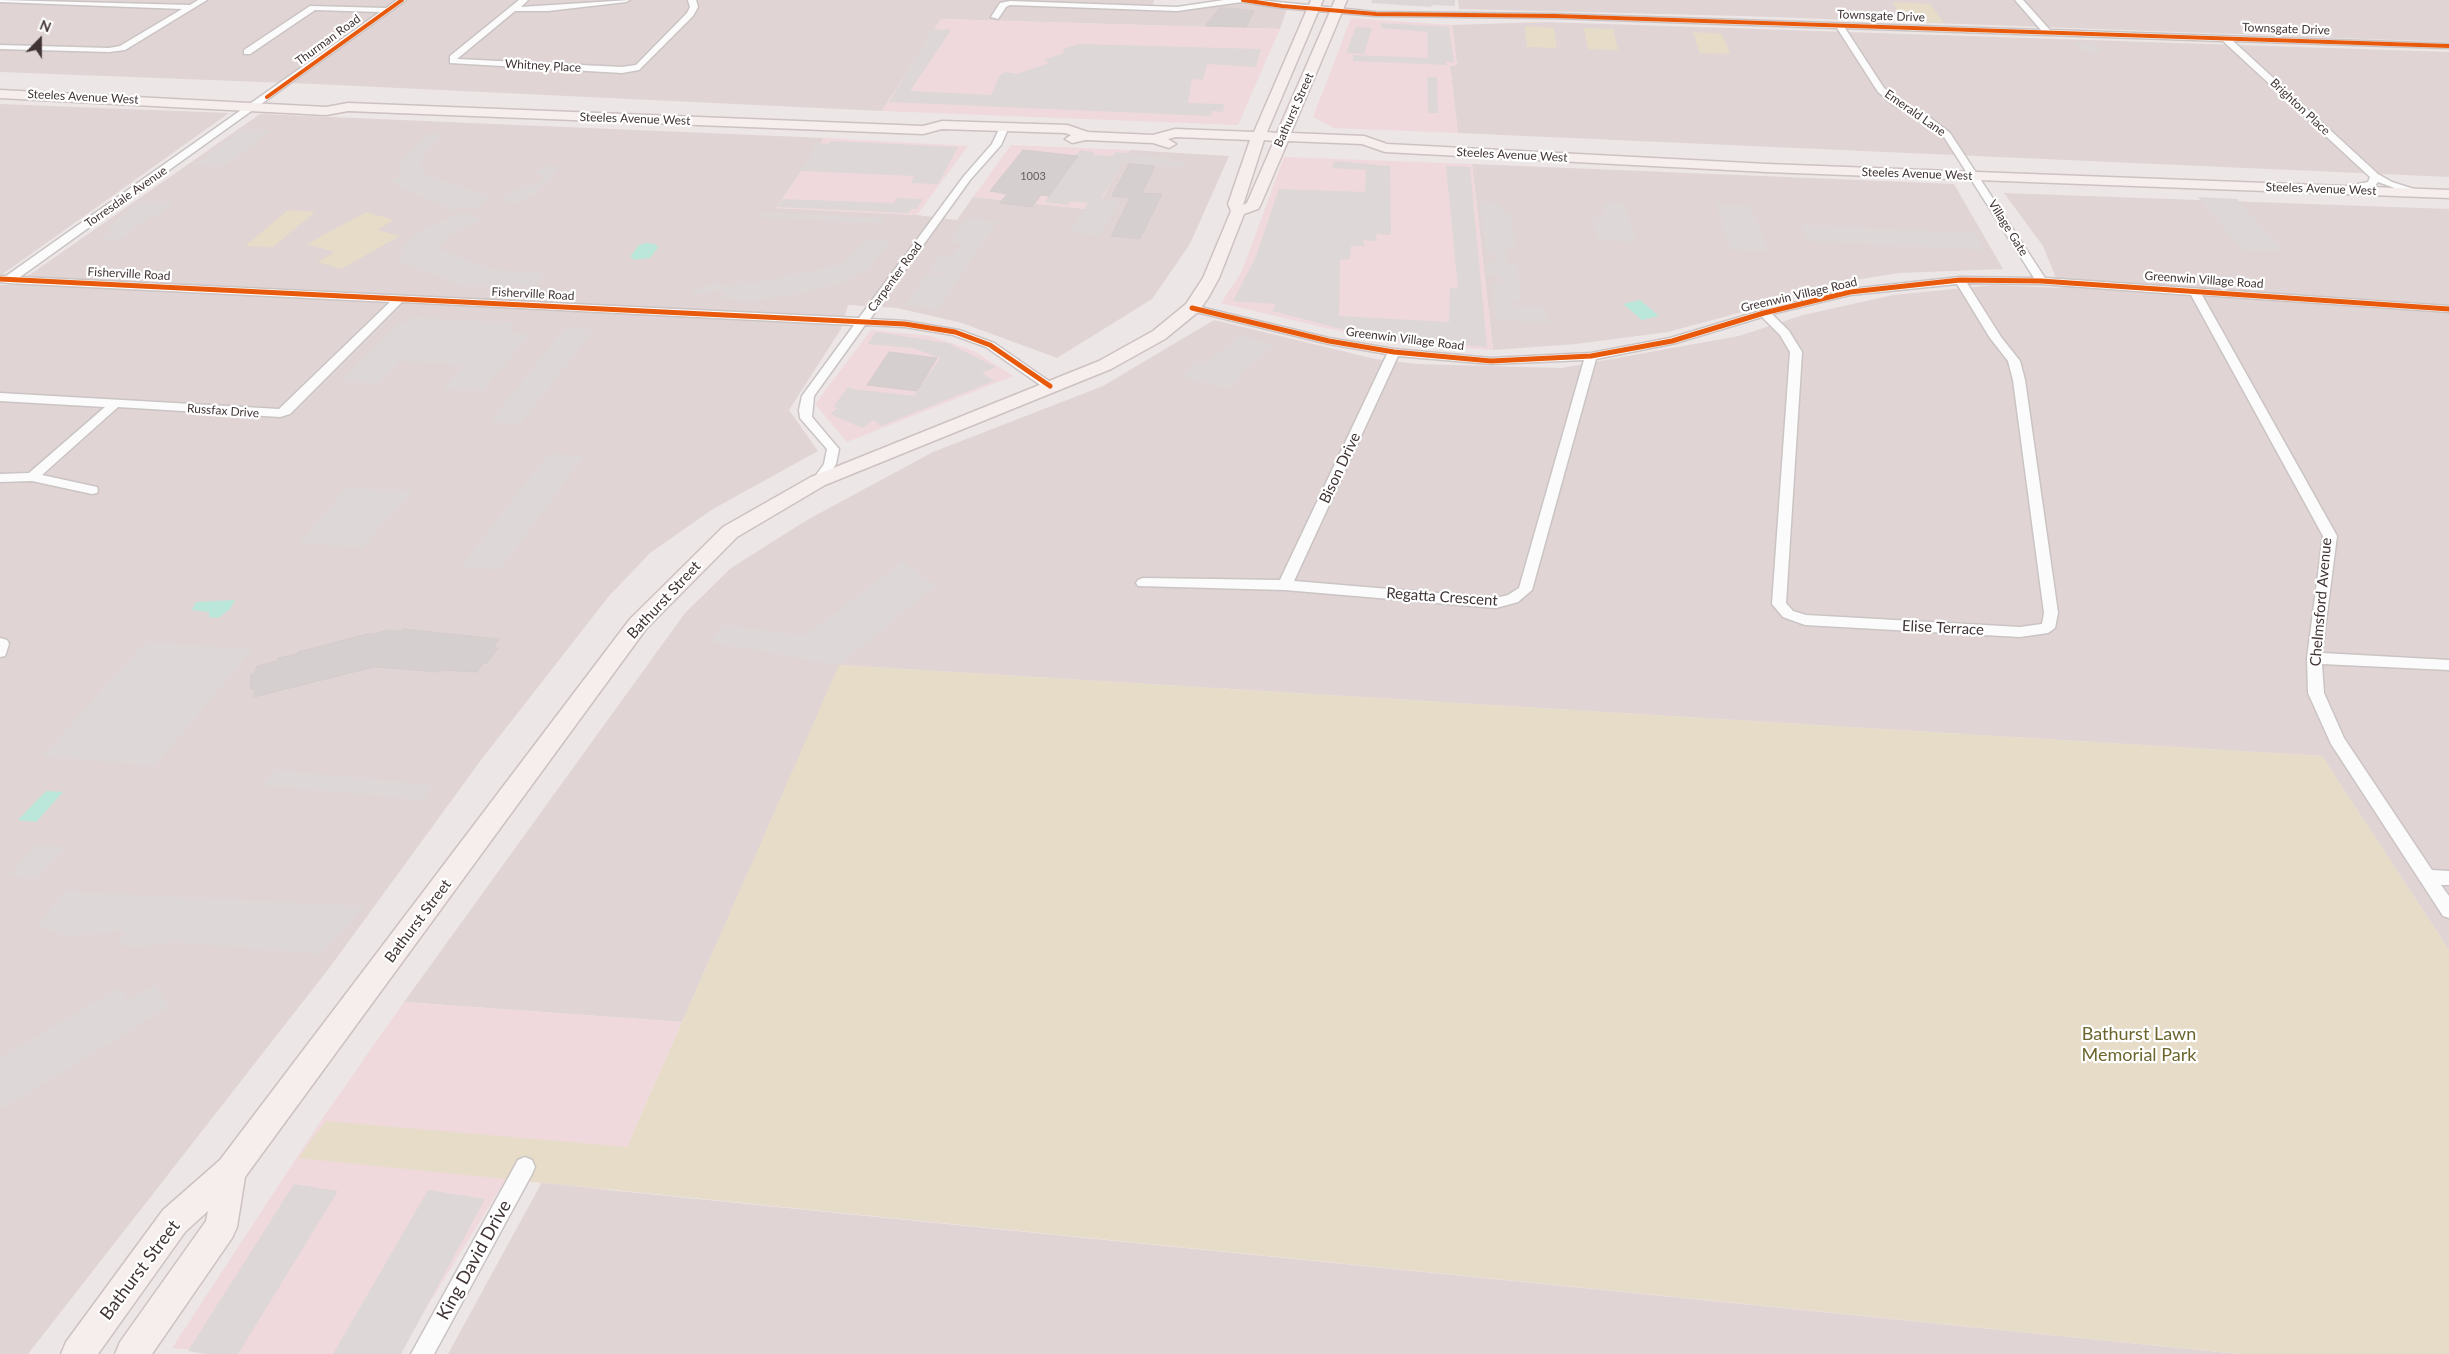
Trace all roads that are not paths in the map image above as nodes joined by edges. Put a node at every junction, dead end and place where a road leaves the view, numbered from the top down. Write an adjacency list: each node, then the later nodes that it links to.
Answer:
1 (0, 0): 13 (street)
2 (203, 0): 13 (street)
3 (402, 0): 15 (street, Thurman Road)
4 (524, 0): 14 (street, Whitney Place)
5 (626, 0): 14 (street)
6 (692, 0): 14 (street, Whitney Place)
7 (1242, 0): 10 (street, Townsgate Drive); 11 (street, Townsgate Drive)
8 (2019, 0): 18 (street)
9 (1051, 2): 10 (street, Townsgate Drive); 16 (street, Townsgate Drive)
10 (1139, 3)
11 (1315, 4): 12 (street, Townsgate Drive); 29 (main road, Bathurst Street)
12 (1339, 6): 17 (street, Townsgate Drive); 30 (main road, Bathurst Street)
13 (192, 7): 21 (street)
14 (513, 9)
15 (389, 10): 22 (street); 24 (street, Thurman Road)
16 (995, 17)
17 (1839, 25): 18 (street, Townsgate Drive); 31 (street, Emerald Lane)
18 (2047, 32): 19 (street, Townsgate Drive)
19 (2226, 39): 20 (street, Townsgate Drive); 32 (street, Brighton Place)
20 (2449, 46)
21 (0, 47)
22 (247, 52)
23 (0, 94): 25 (main road, Steeles Avenue West)
24 (267, 97): 25 (main road, Steeles Avenue West); 26 (main road, Steeles Avenue West); 27 (street, Thurman Road)
25 (166, 101): 27 (main road, Steeles Avenue West)
26 (348, 107): 27 (main road, Steeles Avenue West); 28 (main road, Steeles Avenue West)
27 (253, 108): 37 (street, Torresdale Avenue)
28 (1002, 132): 29 (main road, Steeles Avenue West); 46 (street, Carpenter Road)
29 (1256, 143): 30 (main road, Steeles Avenue West); 36 (main road, Bathurst Street)
30 (1280, 144): 31 (main road, Steeles Avenue West); 36 (main road, Bathurst Street)
31 (1974, 176): 33 (main road, Steeles Avenue West); 39 (street, Village Gate)
32 (2375, 176): 33 (street); 34 (street, Brighton Place)
33 (2347, 189): 34 (main road, Steeles Avenue West)
34 (2414, 192): 35 (main road, Steeles Avenue West)
35 (2449, 194)
36 (1238, 212): 43 (main road, Bathurst Street)
37 (5, 279): 40 (street, Torresdale Avenue); 42 (street, Fisherville Road)
38 (1960, 280): 39 (street, Greenwin Village Road); 45 (street, Greenwin Village Road); 45 (street, Elise Terrace)
39 (2040, 281): 41 (street, Greenwin Village Road)
40 (0, 286)
41 (2194, 291): 44 (street, Greenwin Village Road); 60 (street, Chelmsford Avenue)
42 (400, 298): 46 (street, Fisherville Road); 51 (street, Russfax Drive)
43 (1192, 308): 47 (street, Greenwin Village Road); 49 (main road, Bathurst Street)
44 (2449, 308)
45 (1764, 313): 48 (street, Greenwin Village Road)
46 (862, 322): 49 (street, Fisherville Road); 54 (street, Carpenter Road)
47 (1394, 352): 48 (street, Greenwin Village Road); 57 (street, Bison Drive)
48 (1591, 356): 57 (street, Regatta Crescent)
49 (1050, 386): 54 (main road, Bathurst Street)
50 (0, 397): 51 (street, Russfax Drive)
51 (115, 404): 52 (street)
52 (32, 477): 53 (street); 55 (street)
53 (0, 478)
54 (818, 480): 66 (main road, Bathurst Street)
55 (92, 490)
56 (1143, 583): 57 (street, Regatta Crescent)
57 (1285, 585)
58 (0, 643): 59 (street)
59 (0, 652)
60 (2314, 658): 61 (street); 62 (street, Chelmsford Avenue)
61 (2449, 666)
62 (2426, 877): 63 (street); 64 (street, Chelmsford Avenue)
63 (2449, 878)
64 (2449, 911)
65 (525, 1167): 69 (street, King David Drive)
66 (231, 1172): 67 (main road, Bathurst Street); 68 (main road, Bathurst Street)
67 (78, 1354)
68 (132, 1354)
69 (422, 1354)

